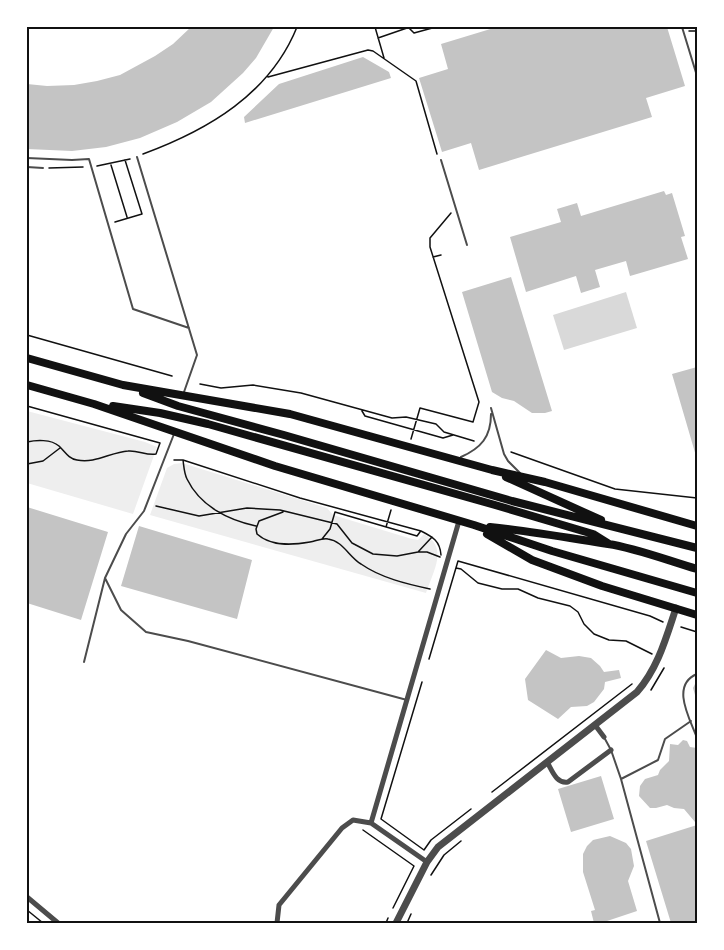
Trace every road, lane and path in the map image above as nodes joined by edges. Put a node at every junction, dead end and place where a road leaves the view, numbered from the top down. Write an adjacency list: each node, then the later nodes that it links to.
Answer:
1 (297, 27): 11 (path)
2 (375, 27): 8 (path)
3 (436, 27): 5 (path)
4 (682, 27): 10 (lane)
5 (408, 28): 8 (path)
6 (690, 32): 7 (path)
7 (695, 32)
8 (378, 38): 9 (path)
9 (384, 58): 11 (path); 12 (path)
10 (697, 76)
11 (268, 77): 13 (path)
12 (438, 156)
13 (137, 157): 15 (path); 28 (lane)
14 (27, 158): 24 (lane)
15 (125, 160): 17 (path); 23 (path)
16 (441, 160): 25 (lane)
17 (110, 163): 18 (path); 23 (path)
18 (97, 166)
19 (27, 167): 21 (lane)
20 (88, 167): 21 (path)
21 (43, 168)
22 (453, 210): 27 (path)
23 (127, 218): 24 (path)
24 (108, 225): 28 (lane)
25 (467, 245)
26 (441, 255): 27 (path)
27 (432, 258): 38 (path)
28 (189, 328): 35 (lane)
29 (27, 335): 31 (path)
30 (27, 357): 34 (main road)
31 (172, 376)
32 (200, 384): 39 (path)
33 (27, 385): 36 (main road)
34 (123, 385): 35 (main road); 62 (main road)
35 (183, 396): 48 (main road)
36 (94, 404): 40 (main road); 67 (main road)
37 (27, 406): 44 (path)
38 (477, 409)
39 (361, 410): 41 (path); 41 (path)
40 (175, 432): 58 (main road); 72 (lane)
41 (453, 435): 43 (path)
42 (27, 442): 44 (path)
43 (475, 442)
44 (60, 447): 49 (path)
45 (511, 452): 52 (path)
46 (174, 460): 47 (path)
47 (183, 460): 54 (path); 56 (path)
48 (455, 460): 50 (main road); 51 (lane)
49 (27, 464)
50 (492, 470): 51 (main road); 62 (main road)
51 (527, 478): 63 (main road)
52 (697, 498)
53 (156, 506): 56 (path)
54 (336, 507): 57 (path); 64 (path)
55 (285, 511): 56 (path); 59 (path); 61 (path)
56 (218, 512): 61 (path)
57 (337, 512): 59 (path); 64 (path)
58 (459, 521): 60 (main road); 86 (street)
59 (332, 523): 66 (path); 69 (path)
60 (474, 525): 67 (main road); 74 (main road); 75 (main road)
61 (257, 526): 66 (path)
62 (615, 526): 68 (main road)
63 (697, 526)
64 (421, 531): 65 (path)
65 (432, 536): 69 (path); 69 (path)
66 (321, 539): 73 (path)
67 (609, 544): 71 (main road)
68 (697, 548)
69 (418, 552)
70 (456, 567): 77 (path); 80 (path); 81 (path)
71 (697, 569)
72 (105, 578): 82 (lane); 86 (lane)
73 (431, 589)
74 (697, 593)
75 (676, 608): 76 (main road); 88 (street)
76 (697, 615)
77 (663, 622)
78 (679, 626): 79 (path)
79 (697, 632)
80 (655, 647)
81 (429, 659)
82 (84, 662)
83 (697, 674): 87 (lane)
84 (635, 681): 94 (path)
85 (422, 682): 95 (path)
86 (407, 700): 96 (street)
87 (691, 721): 90 (lane); 93 (lane)
88 (595, 724): 89 (street); 92 (street)
89 (604, 737): 91 (lane)
90 (697, 738)
91 (611, 750): 92 (street); 93 (lane)
92 (547, 762): 98 (street)
93 (621, 779): 110 (lane)
94 (492, 792)
95 (471, 809)
96 (371, 823): 98 (street); 106 (street)
97 (466, 837): 100 (path)
98 (427, 862): 108 (street)
99 (414, 866): 107 (path)
100 (427, 883)
101 (27, 897): 105 (street)
102 (27, 910): 104 (path)
103 (412, 913): 109 (path)
104 (43, 923)
105 (58, 923)
106 (277, 923)
107 (386, 923)
108 (396, 923)
109 (407, 923)
110 (660, 923)

